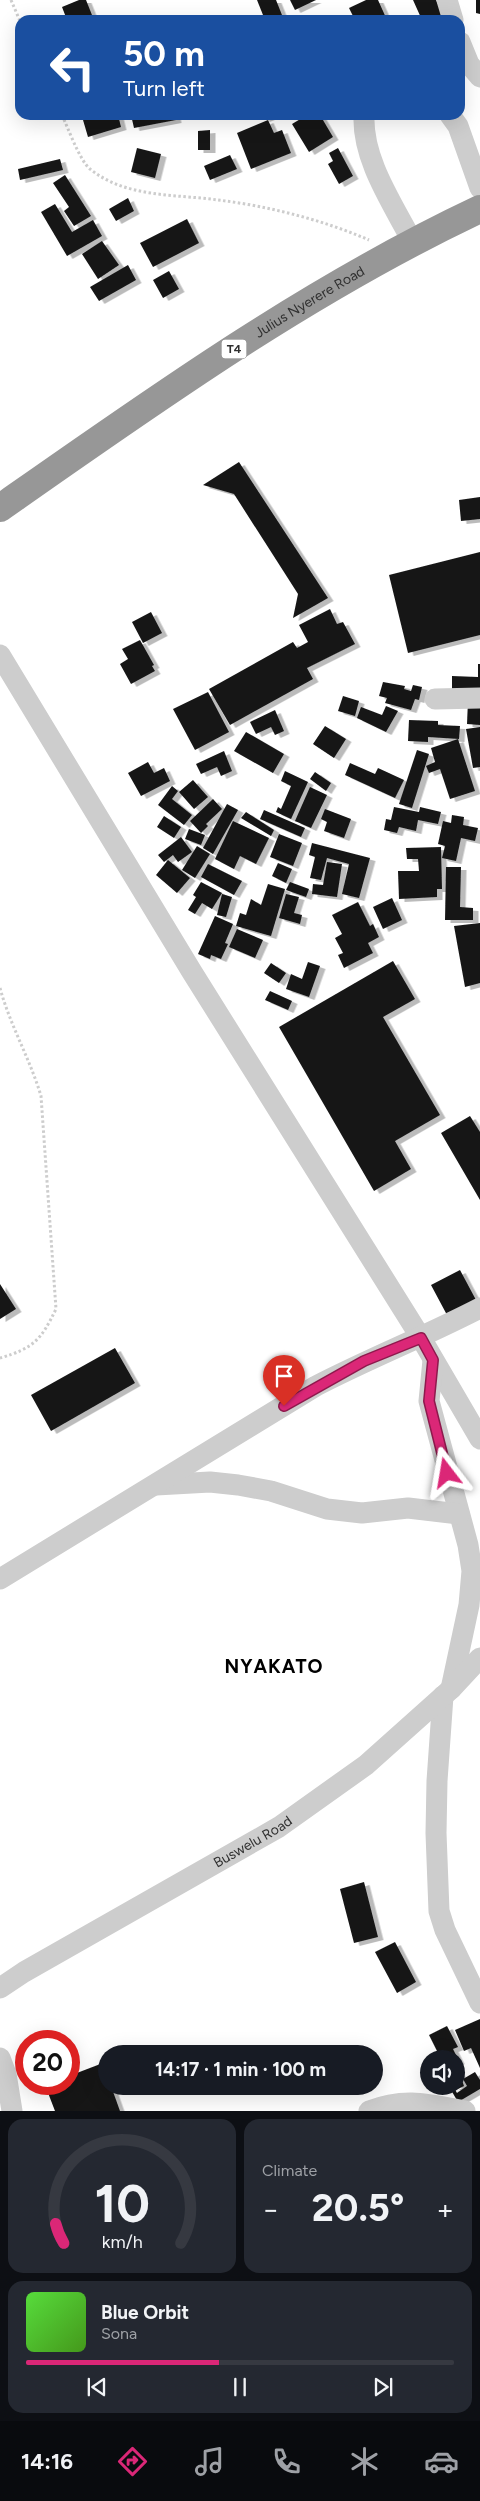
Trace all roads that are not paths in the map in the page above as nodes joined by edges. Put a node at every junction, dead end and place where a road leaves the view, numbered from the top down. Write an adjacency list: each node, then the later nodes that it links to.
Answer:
1 (447, 0): 2 (street)
2 (452, 15)
3 (465, 54): 4 (street)
4 (480, 77)
5 (364, 120): 9 (street)
6 (454, 120): 7 (street)
7 (480, 188)
8 (480, 209): 9 (highway, Julius Nyerere Road / T4)
9 (405, 247): 10 (highway, Julius Nyerere Road / T4)
10 (0, 508)
11 (0, 656): 15 (street)
12 (480, 698): 13 (street)
13 (435, 699)
14 (480, 1308): 15 (street)
15 (421, 1338): 16 (street); 18 (street)
16 (433, 1360): 17 (street); 19 (street)
17 (480, 1439)
18 (152, 1485): 19 (street); 20 (street)
19 (459, 1514): 22 (street)
20 (0, 1579)
21 (480, 1658): 22 (street, Buswelu Road)
22 (447, 1692): 23 (street, Buswelu Road); 24 (street)
23 (0, 1988)
24 (480, 2003)
25 (0, 2058): 26 (street)
26 (12, 2111)
27 (369, 2111): 28 (street)
28 (465, 2111)

